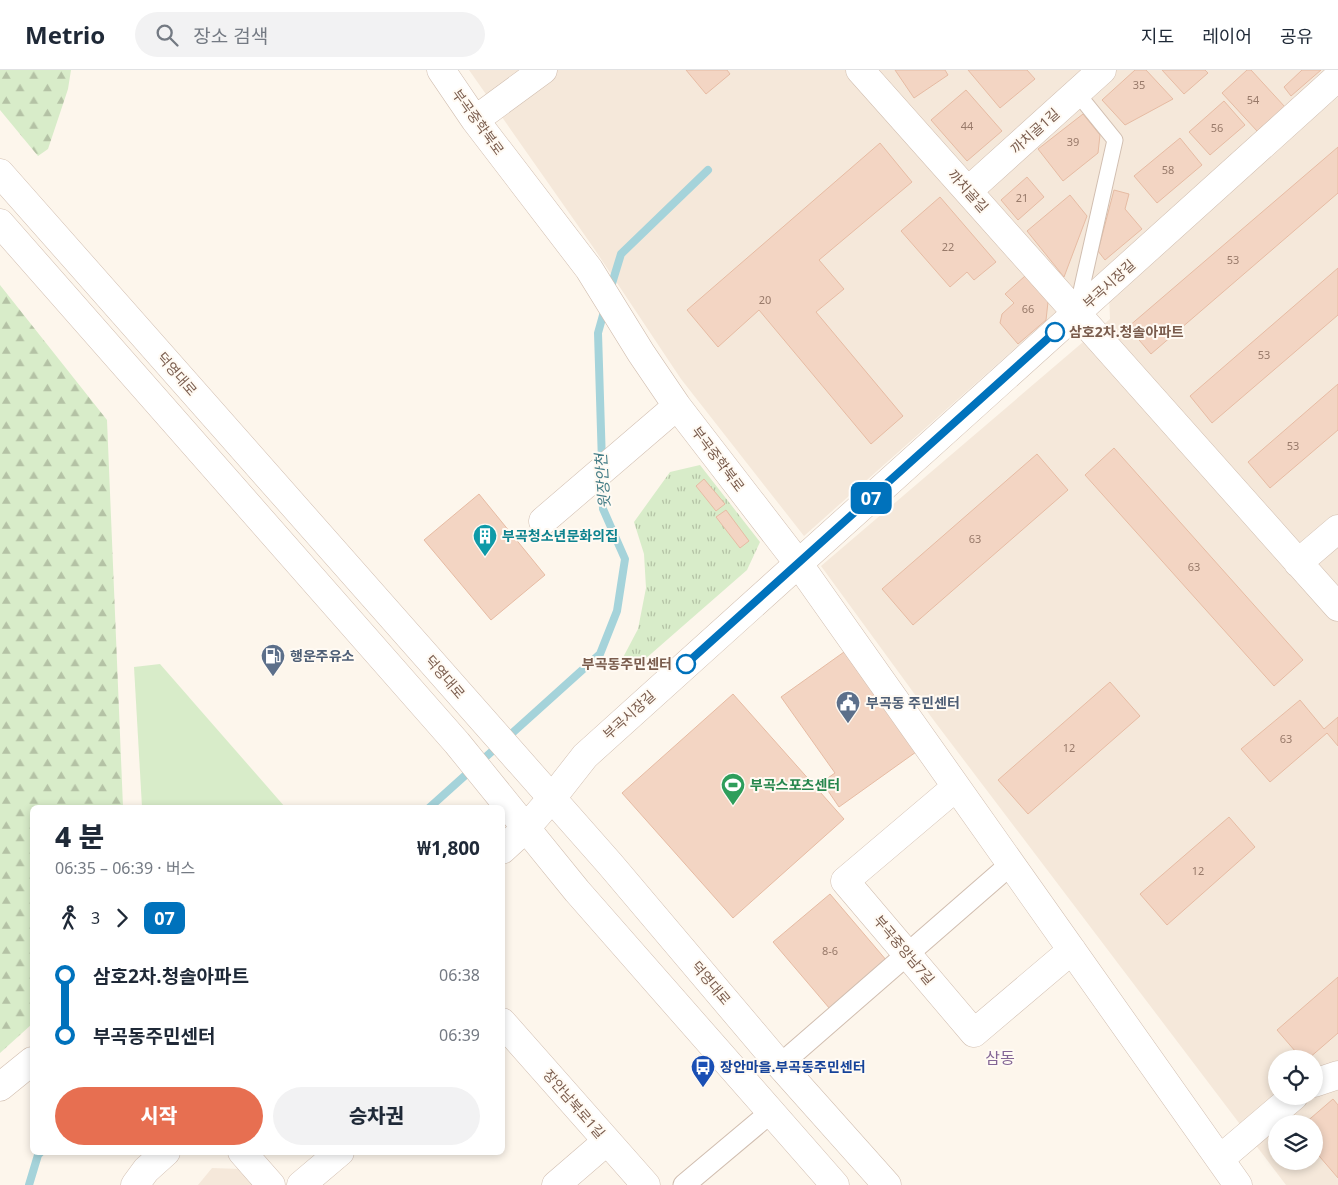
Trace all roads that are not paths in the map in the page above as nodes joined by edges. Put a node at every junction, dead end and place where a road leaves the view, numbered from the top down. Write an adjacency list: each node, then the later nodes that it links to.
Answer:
1 (441, 70): 7 (street, 부곡중학북로)
2 (543, 70): 7 (street)
3 (860, 70): 9 (street, 까치골길)
4 (1102, 70): 6 (street, 까치골1길)
5 (1338, 77): 11 (street, 부곡시장길)
6 (1077, 93): 9 (street, 까치골1길); 11 (lane)
7 (475, 120): 12 (street, 부곡중학북로)
8 (0, 173): 19 (street, 덕영대로)
9 (968, 191): 11 (street, 까치골길)
10 (0, 223): 20 (street)
11 (1076, 313): 15 (street, 부곡시장길); 16 (street, 까치골길)
12 (677, 406): 13 (street); 15 (street, 부곡중학북로)
13 (543, 521)
14 (1338, 529): 16 (street)
15 (798, 563): 18 (street); 19 (street, 부곡시장길)
16 (1298, 563): 17 (street, 까치골길)
17 (1338, 607)
18 (956, 787): 22 (street); 24 (street, 부곡중앙남7길)
19 (552, 798): 20 (street, 부곡시장길); 27 (street, 덕영대로)
20 (526, 828): 21 (street, 부곡시장길); 32 (street)
21 (505, 847)
22 (1011, 864): 23 (street); 24 (street)
23 (1072, 950): 24 (street, 부곡중앙남7길); 37 (street)
24 (907, 954): 27 (street)
25 (505, 1025): 33 (street, 장안남북로1길)
26 (30, 1063): 30 (street)
27 (780, 1065): 45 (street, 덕영대로)
28 (1338, 1075): 29 (street)
29 (1323, 1080)
30 (0, 1087)
31 (1283, 1105): 37 (street)
32 (771, 1112): 43 (street); 44 (street)
33 (607, 1141): 41 (street); 42 (street, 장안남북로1길)
34 (163, 1155): 38 (street)
35 (245, 1155): 39 (street)
36 (336, 1155): 40 (street)
37 (1220, 1159): 46 (street)
38 (135, 1185)
39 (271, 1185)
40 (301, 1185)
41 (556, 1185)
42 (646, 1185)
43 (684, 1185)
44 (835, 1185)
45 (887, 1185)
46 (1238, 1185)

